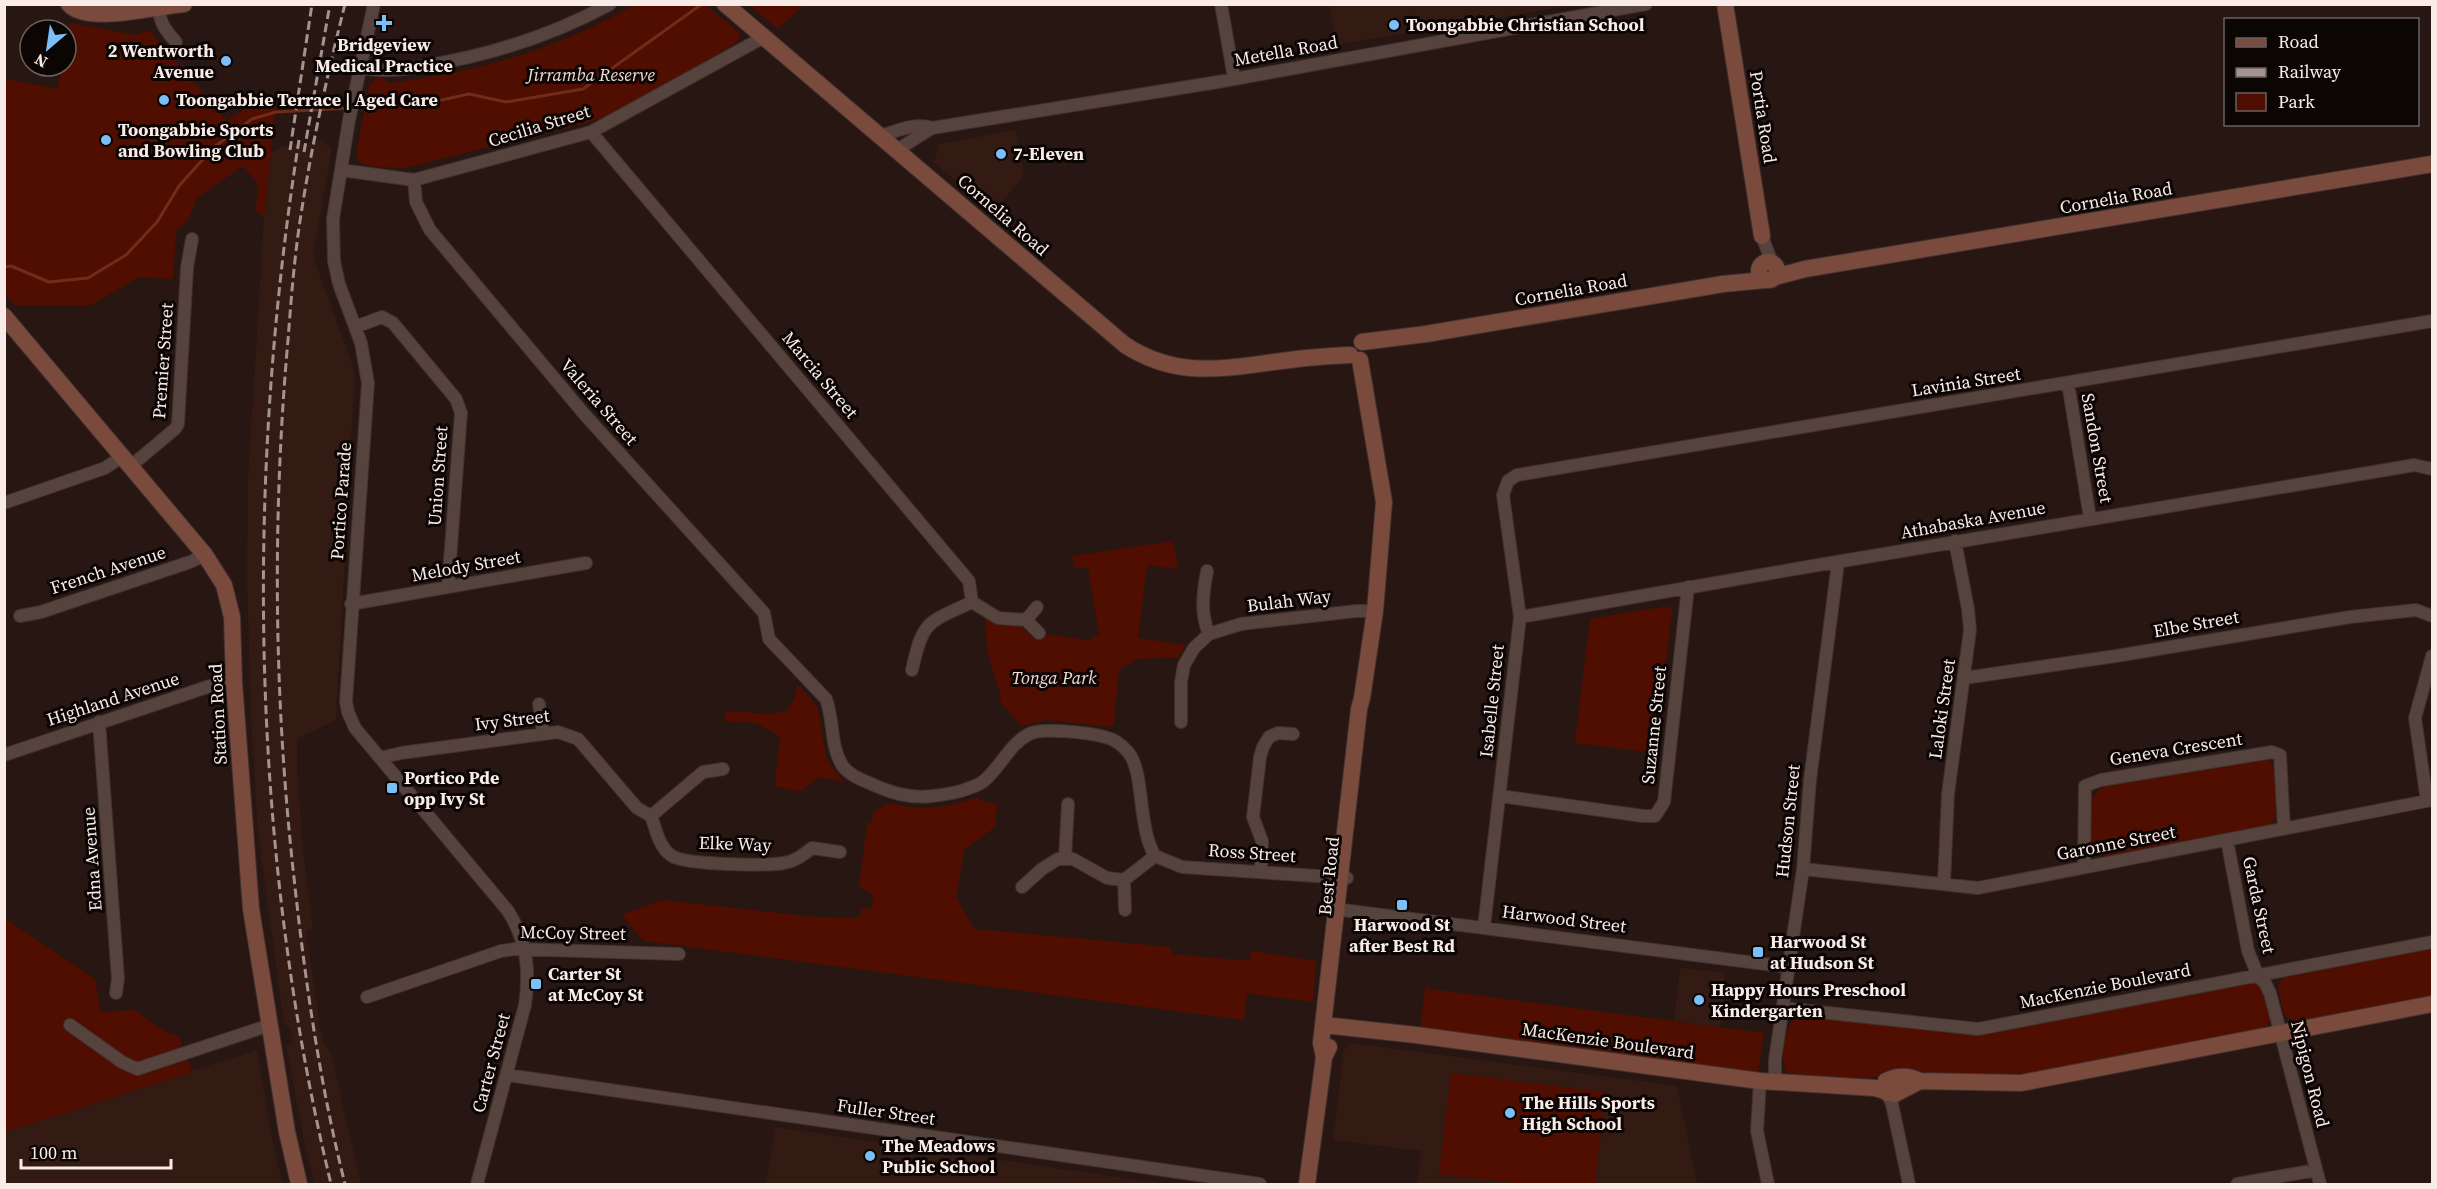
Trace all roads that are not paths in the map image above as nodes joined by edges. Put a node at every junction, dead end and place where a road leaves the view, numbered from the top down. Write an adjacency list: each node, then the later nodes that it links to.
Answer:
1 (69, 4): 11 (main road)
2 (135, 4): 10 (main road)
3 (184, 4): 10 (main road)
4 (374, 4): 14 (street, Portico Parade)
5 (610, 4): 14 (street)
6 (724, 4): 12 (main road, Cornelia Road)
7 (1221, 4): 15 (street)
8 (1647, 4): 15 (street, Metella Road)
9 (1725, 4): 23 (main road, Portia Road)
10 (158, 6): 11 (main road); 13 (street)
11 (92, 9)
12 (764, 37): 17 (street, Cecilia Street); 18 (main road, Cornelia Road)
13 (176, 42)
14 (361, 68): 21 (street, Portico Parade)
15 (1234, 78): 16 (street, Metella Road)
16 (932, 128): 18 (street, Metella Road); 19 (street, Metella Road)
17 (591, 132): 22 (street, Cecilia Street); 43 (street, Marcia Street)
18 (880, 136): 19 (main road, Cornelia Road)
19 (897, 150): 29 (main road, Cornelia Road)
20 (2433, 164): 25 (main road, Cornelia Road)
21 (341, 170): 22 (street, Cecilia Street); 28 (street, Portico Parade)
22 (414, 180): 72 (street, Valeria Street)
23 (1762, 236): 25 (street, Portia Road)
24 (192, 239): 31 (street, Premier Street)
25 (1768, 270): 29 (main road, Cornelia Road)
26 (4, 316): 31 (main road, Station Road)
27 (2433, 321): 30 (street, Lavinia Street)
28 (355, 327): 41 (street, Union Street); 44 (street, Portico Parade)
29 (1359, 350): 46 (main road, Best Road)
30 (2068, 383): 33 (street, Lavinia Street); 35 (street, Sandon Street)
31 (128, 460): 34 (street, Premier Street); 37 (main road, Station Road)
32 (2433, 469): 35 (street, Athabaska Avenue)
33 (1508, 481): 49 (street, Isabelle Street)
34 (4, 503)
35 (2090, 518): 36 (street, Athabaska Avenue)
36 (1955, 541): 39 (street, Athabaska Avenue); 55 (street, Laloki Street)
37 (205, 555): 47 (street, French Avenue); 56 (main road, Station Road)
38 (586, 563): 41 (street, Melody Street)
39 (1838, 563): 42 (street, Athabaska Avenue); 75 (street, Hudson Street)
40 (1207, 571): 52 (street)
41 (448, 587): 44 (street, Melody Street)
42 (1688, 587): 49 (street, Athabaska Avenue); 65 (street, Suzanne Street)
43 (972, 603): 50 (street); 54 (street)
44 (351, 604): 63 (street, Portico Parade)
45 (1037, 607): 50 (street)
46 (1375, 611): 52 (street, Bulah Way); 77 (main road, Best Road)
47 (20, 616)
48 (2433, 616): 55 (street, Elbe Street)
49 (1520, 617): 65 (street, Isabelle Street)
50 (1026, 620): 51 (street)
51 (1039, 633)
52 (1209, 634): 59 (street)
53 (2433, 656): 66 (street)
54 (912, 670)
55 (1964, 678): 79 (street, Laloki Street)
56 (234, 682): 58 (street, Highland Avenue); 94 (main road, Station Road)
57 (539, 704): 60 (street)
58 (99, 722): 62 (street, Highland Avenue); 89 (street, Edna Avenue)
59 (1180, 722)
60 (543, 733): 63 (street, Ivy Street); 68 (street, Ivy Street)
61 (1293, 734): 76 (street)
62 (4, 755)
63 (380, 758): 85 (street, Portico Parade)
64 (723, 769): 68 (street)
65 (1500, 796): 83 (street, Isabelle Street)
66 (2430, 800): 69 (street, Garonne Street)
67 (1068, 804): 73 (street)
68 (651, 816): 71 (street, Elke Way)
69 (2284, 829): 70 (street, Garonne Street); 74 (street, Geneva Crescent)
70 (2227, 840): 74 (street, Garonne Street); 88 (street, Garda Street)
71 (840, 852)
72 (1155, 856): 76 (street, Ross Street); 78 (street)
73 (1065, 859): 78 (street); 80 (street)
74 (2084, 867): 79 (street, Garonne Street)
75 (1803, 869): 79 (street, Garonne Street); 87 (street, Hudson Street)
76 (1261, 871): 77 (street, Ross Street)
77 (1344, 877): 82 (main road, Best Road)
78 (1124, 880): 81 (street)
79 (1944, 883)
80 (1022, 887)
81 (1125, 910)
82 (1340, 910): 83 (street, Harwood Street); 95 (main road, Best Road)
83 (1484, 927): 87 (street, Harwood Street)
84 (2433, 942): 88 (street, MacKenzie Boulevard)
85 (526, 948): 86 (street, McCoy Street); 90 (street, McCoy Street); 97 (street, Carter Street)
86 (679, 954)
87 (1788, 967): 92 (street, Hudson Street)
88 (2258, 976): 92 (street, MacKenzie Boulevard); 96 (street, Nipigon Road)
89 (116, 993)
90 (367, 997)
91 (2433, 1004): 96 (main road)
92 (1782, 1008): 98 (street, Hudson Street)
93 (70, 1025): 94 (street)
94 (270, 1025): 101 (main road, Station Road)
95 (1328, 1026): 98 (main road, MacKenzie Boulevard); 104 (main road, Best Road)
96 (2282, 1033): 99 (main road); 100 (street, Nipigon Road)
97 (507, 1075): 102 (street, Carter Street); 103 (street, Fuller Street)
98 (1767, 1082): 99 (main road, MacKenzie Boulevard); 105 (street, Hudson Street)
99 (1887, 1093): 106 (street)
100 (2316, 1170): 107 (street); 108 (street, Nipigon Road)
101 (299, 1185)
102 (477, 1185)
103 (1260, 1185)
104 (1307, 1185)
105 (1768, 1185)
106 (1909, 1185)
107 (2237, 1185)
108 (2320, 1185)

